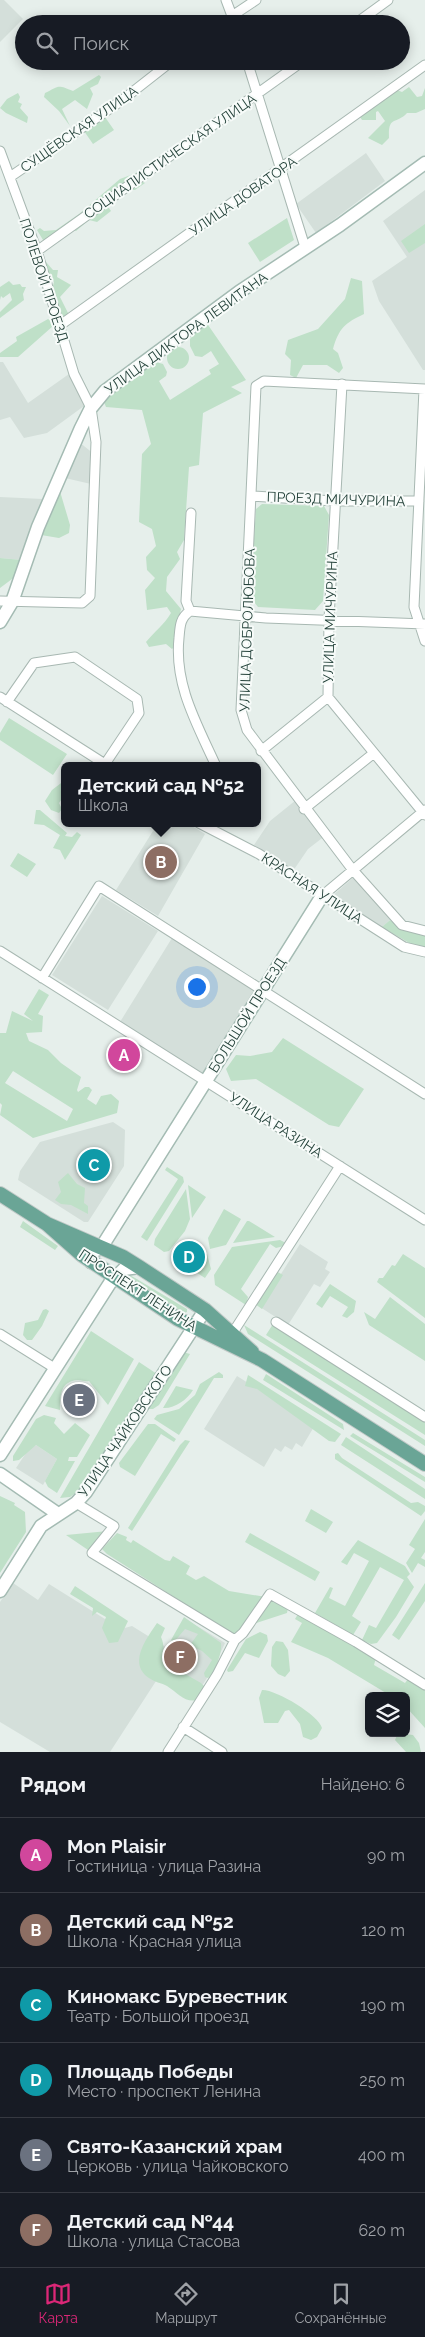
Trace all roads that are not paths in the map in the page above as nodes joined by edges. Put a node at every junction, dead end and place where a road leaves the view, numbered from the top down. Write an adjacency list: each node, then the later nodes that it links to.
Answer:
1 (226, 0): 4 (street)
2 (256, 0): 5 (street)
3 (388, 0): 6 (street)
4 (230, 15)
5 (239, 15)
6 (367, 15)
7 (425, 66): 14 (street, УЛИЦА ДОВАТОРА)
8 (161, 70): 15 (street, СУЩЁВСКАЯ УЛИЦА)
9 (250, 70): 11 (street)
10 (291, 70): 11 (street, СОЦИАЛИСТИЧЕСКАЯ УЛИЦА)
11 (258, 94): 14 (street); 17 (street, СОЦИАЛИСТИЧЕСКАЯ УЛИЦА)
12 (0, 151): 15 (street, ПОЛЕВОЙ ПРОЕЗД)
13 (425, 163): 16 (street, УЛИЦА ДИКТОРА ЛЕВИТАНА)
14 (282, 169): 16 (street); 18 (street, УЛИЦА ДОВАТОРА)
15 (10, 178): 17 (street, ПОЛЕВОЙ ПРОЕЗД)
16 (305, 247): 21 (street, УЛИЦА ДИКТОРА ЛЕВИТАНА)
17 (37, 251): 18 (street, ПОЛЕВОЙ ПРОЕЗД)
18 (59, 326): 21 (street, ПОЛЕВОЙ ПРОЕЗД)
19 (342, 384): 20 (street); 22 (street, УЛИЦА ДОБРОЛЮБОВА); 24 (street, УЛИЦА МИЧУРИНА)
20 (425, 389): 23 (street)
21 (91, 408): 26 (street, УЛИЦА ДИКТОРА ЛЕВИТАНА); 26 (street, ПОЛЕВОЙ ПРОЕЗД)
22 (252, 496): 24 (street, ПРОЕЗД МИЧУРИНА); 28 (street, УЛИЦА ДОБРОЛЮБОВА)
23 (421, 498): 24 (street, ПРОЕЗД МИЧУРИНА); 31 (street)
24 (334, 501): 29 (street, УЛИЦА МИЧУРИНА)
25 (191, 513): 27 (street)
26 (6, 602): 30 (street, УЛИЦА ДИКТОРА ЛЕВИТАНА)
27 (190, 611): 28 (street); 39 (street)
28 (245, 616): 29 (street); 35 (street, УЛИЦА ДОБРОЛЮБОВА)
29 (329, 619): 31 (street); 33 (street, УЛИЦА МИЧУРИНА)
30 (0, 622)
31 (422, 624): 32 (street)
32 (425, 641)
33 (328, 697): 35 (street); 36 (street, УЛИЦА МИЧУРИНА)
34 (3, 700): 37 (street); 38 (street)
35 (261, 751): 40 (street, УЛИЦА ДОБРОЛЮБОВА)
36 (374, 753): 40 (street); 41 (street, УЛИЦА МИЧУРИНА)
37 (102, 762)
38 (109, 762)
39 (214, 762)
40 (304, 809): 43 (street, УЛИЦА ДОБРОЛЮБОВА)
41 (424, 812): 43 (street, БОЛЬШОЙ ПРОЕЗД)
42 (218, 828): 44 (street, КРАСНАЯ УЛИЦА)
43 (352, 869): 44 (street, БОЛЬШОЙ ПРОЕЗД); 45 (street, КРАСНАЯ УЛИЦА)
44 (322, 896): 47 (street, КРАСНАЯ УЛИЦА); 49 (street, БОЛЬШОЙ ПРОЕЗД)
45 (425, 931)
46 (0, 951): 48 (street, УЛИЦА РАЗИНА)
47 (425, 952)
48 (42, 978): 49 (street); 50 (street, УЛИЦА РАЗИНА)
49 (263, 990): 50 (street, БОЛЬШОЙ ПРОЕЗД); 51 (street)
50 (206, 1080): 52 (street, УЛИЦА РАЗИНА); 56 (street, БОЛЬШОЙ ПРОЕЗД)
51 (425, 1094)
52 (340, 1166): 54 (street, УЛИЦА РАЗИНА); 64 (street)
53 (0, 1194): 55 (main road, ПРОСПЕКТ ЛЕНИНА)
54 (425, 1220)
55 (47, 1224): 56 (main road, ПРОСПЕКТ ЛЕНИНА); 57 (main road, ПРОСПЕКТ ЛЕНИНА)
56 (101, 1248): 57 (street, БОЛЬШОЙ ПРОЕЗД); 58 (main road, ПРОСПЕКТ ЛЕНИНА)
57 (92, 1262): 59 (main road, ПРОСПЕКТ ЛЕНИНА)
58 (139, 1267): 59 (street); 60 (main road, ПРОСПЕКТ ЛЕНИНА)
59 (114, 1278): 62 (main road, ПРОСПЕКТ ЛЕНИНА); 66 (street)
60 (205, 1310): 62 (street, УЛИЦА ЧАЙКОВСКОГО); 64 (main road, ПРОСПЕКТ ЛЕНИНА)
61 (276, 1322): 67 (street)
62 (193, 1328): 65 (main road, ПРОСПЕКТ ЛЕНИНА); 71 (street, УЛИЦА ЧАЙКОВСКОГО)
63 (0, 1334): 66 (street)
64 (232, 1334): 65 (main road, ПРОСПЕКТ ЛЕНИНА)
65 (262, 1360): 69 (main road, ПРОСПЕКТ ЛЕНИНА)
66 (56, 1369): 68 (street)
67 (425, 1418)
68 (0, 1455)
69 (425, 1464)
70 (0, 1474): 72 (street)
71 (76, 1503): 72 (street, УЛИЦА ЧАЙКОВСКОГО); 74 (street)
72 (58, 1514): 73 (street, УЛИЦА ЧАЙКОВСКОГО)
73 (0, 1591)
74 (235, 1640): 75 (street); 76 (street)
75 (425, 1685)
76 (183, 1727): 77 (street); 78 (street)
77 (168, 1752)
78 (222, 1752)

